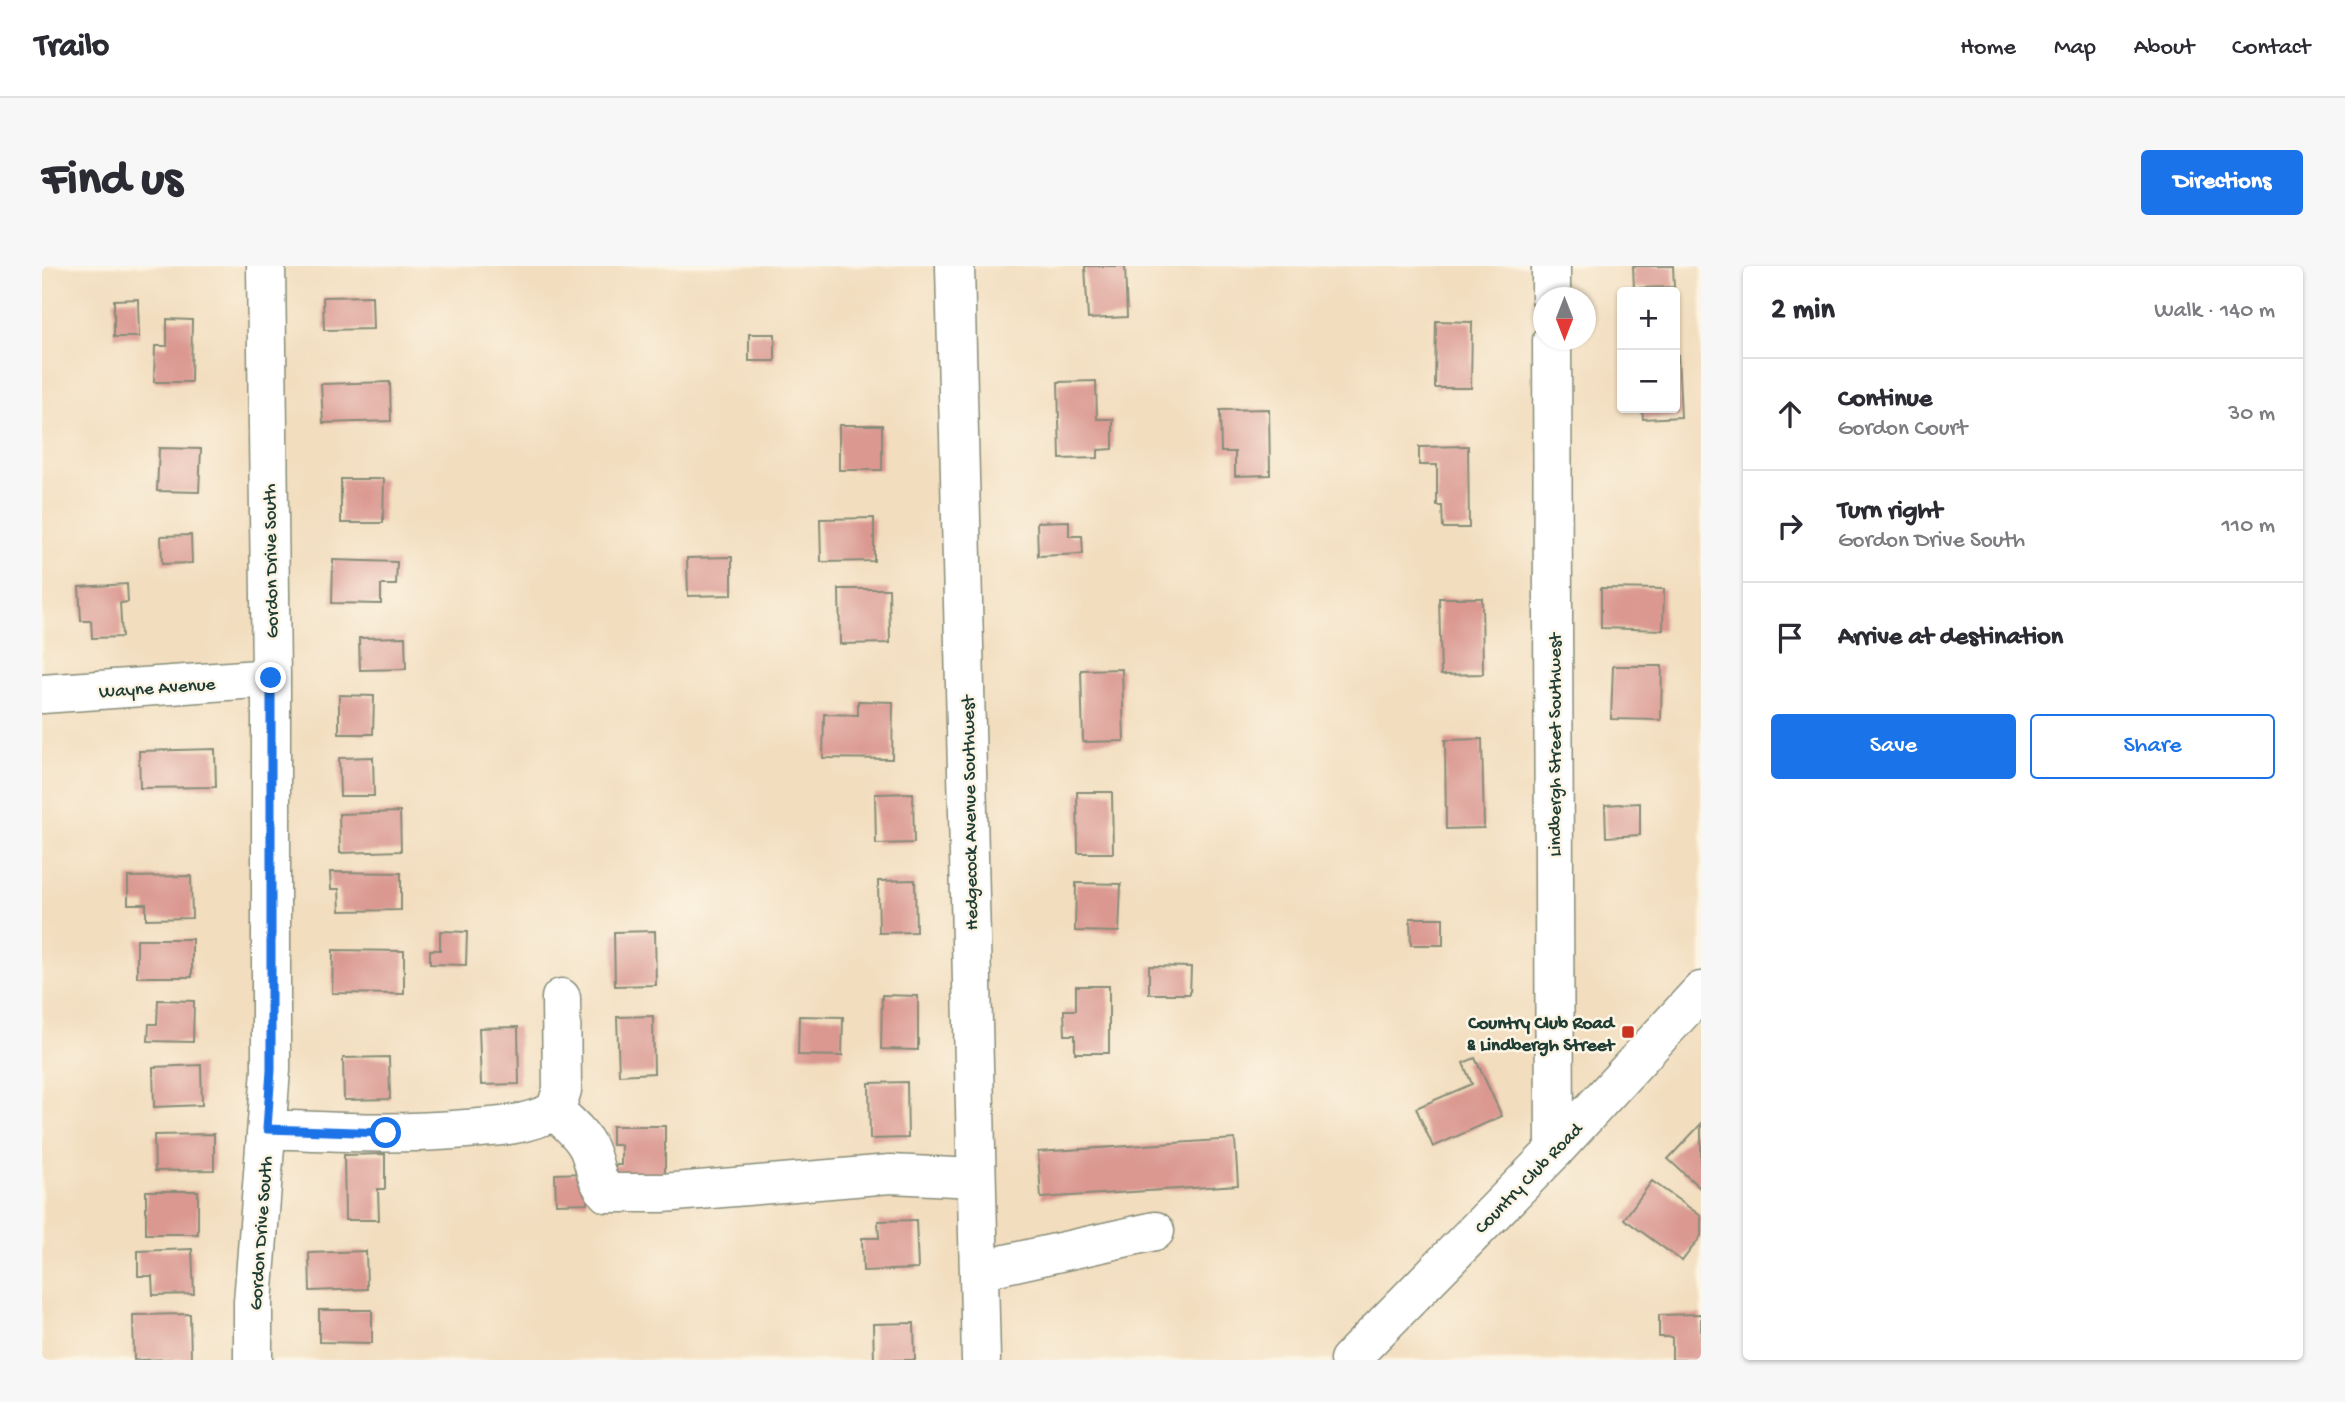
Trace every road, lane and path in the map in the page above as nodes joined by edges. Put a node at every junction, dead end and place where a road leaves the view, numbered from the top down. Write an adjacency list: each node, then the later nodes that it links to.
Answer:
1 (266, 266): 6 (street, Gordon Drive South)
2 (955, 266): 13 (street, Hedgecock Avenue Southwest)
3 (1551, 266): 4 (street)
4 (1551, 287)
5 (1552, 350): 12 (street, Lindbergh Street Southwest)
6 (271, 678): 7 (street, Wayne Avenue); 11 (street, Gordon Drive South)
7 (42, 694)
8 (1701, 991): 12 (street, Country Club Road)
9 (561, 998): 10 (street)
10 (555, 1111): 11 (street); 13 (street)
11 (267, 1129): 16 (street, Gordon Drive South)
12 (1555, 1150): 18 (street, Country Club Road)
13 (976, 1178): 15 (street, Hedgecock Avenue Southwest)
14 (1155, 1231): 15 (street)
15 (979, 1270): 17 (street, Hedgecock Avenue Southwest)
16 (253, 1360)
17 (981, 1360)
18 (1349, 1360)

